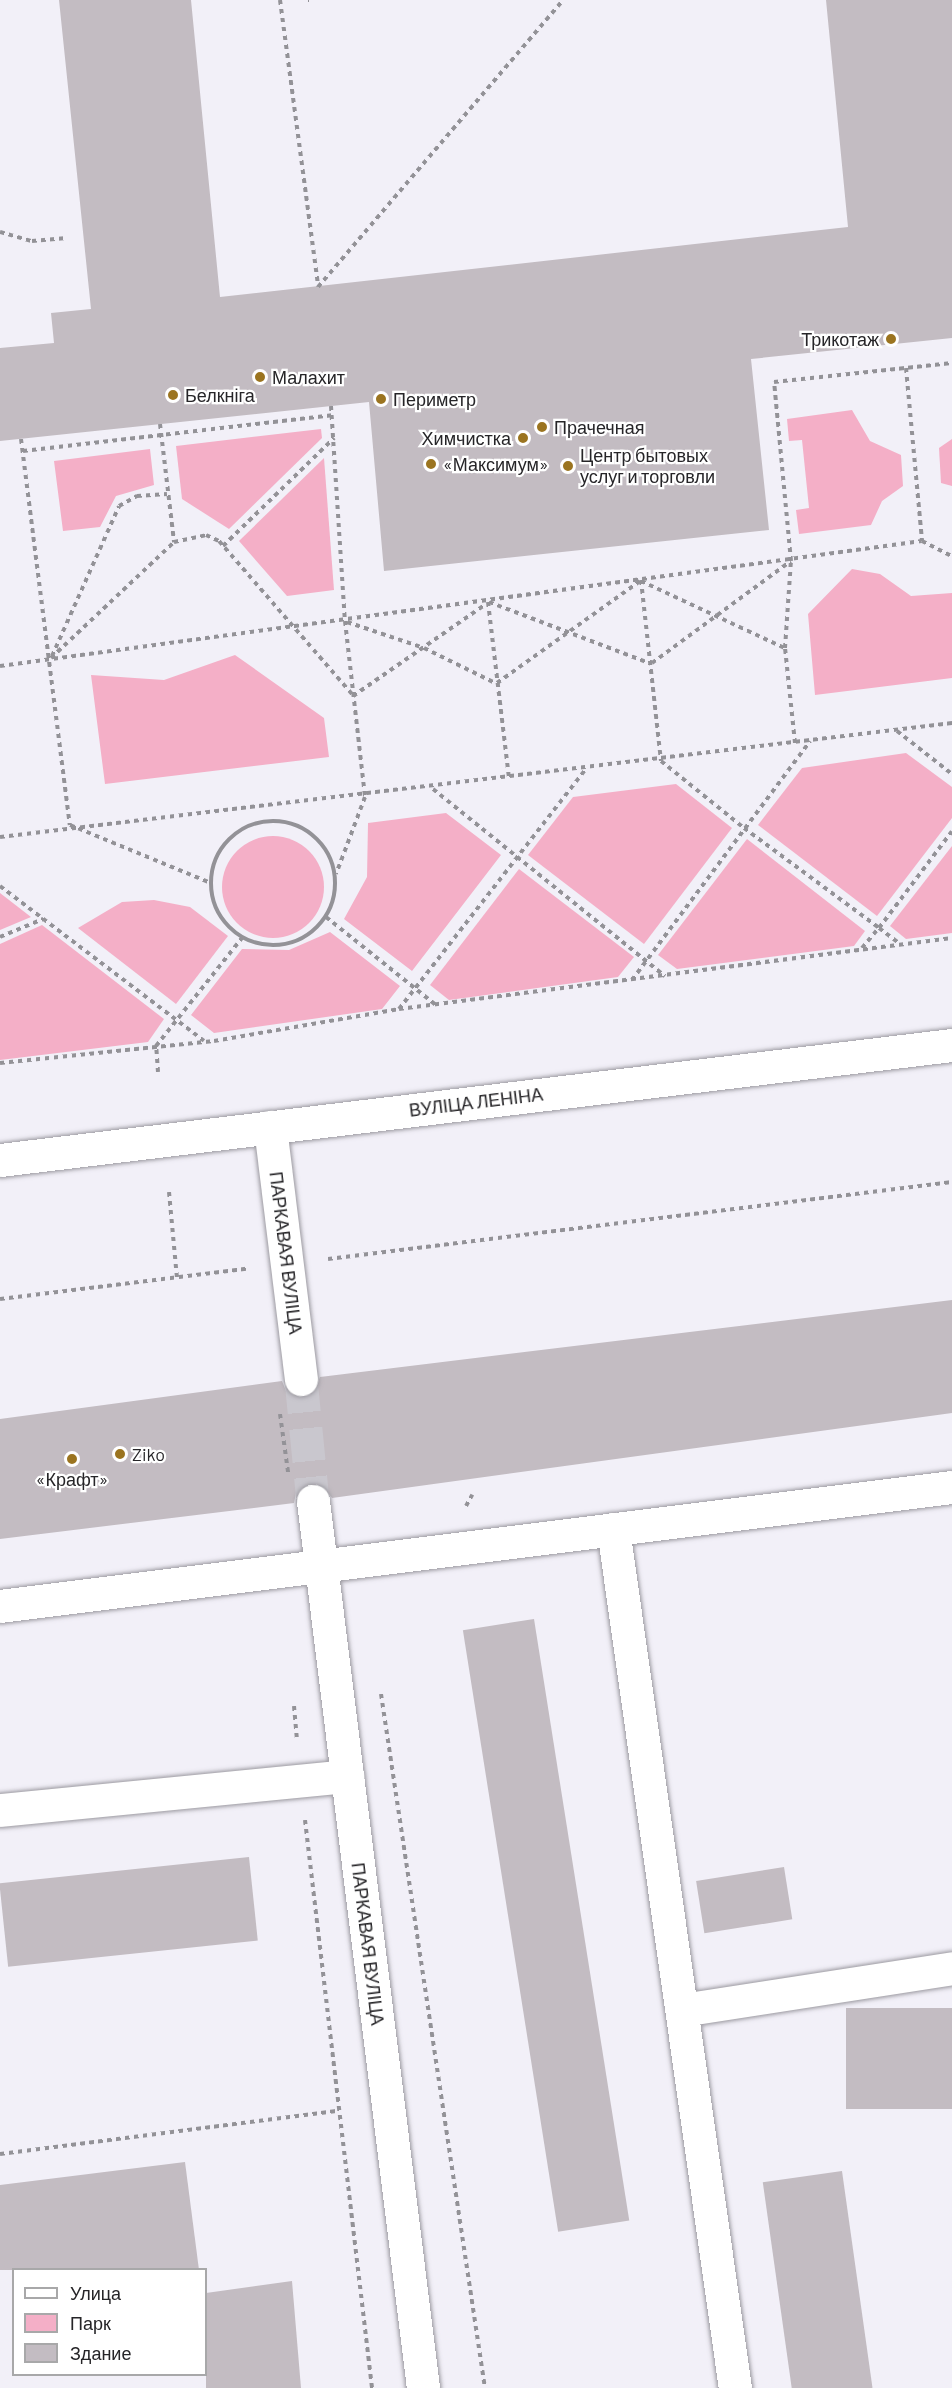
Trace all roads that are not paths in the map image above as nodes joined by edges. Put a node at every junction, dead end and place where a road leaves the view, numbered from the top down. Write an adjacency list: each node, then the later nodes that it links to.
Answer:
1 (952, 1045): 2 (street, ВУЛІЦА ЛЕНІНА)
2 (270, 1127): 3 (street, ВУЛІЦА ЛЕНІНА); 4 (street, ПАРКАВАЯ ВУЛІЦА)
3 (0, 1160)
4 (301, 1379)
5 (952, 1487): 7 (street)
6 (313, 1501): 8 (street, ПАРКАВАЯ ВУЛІЦА)
7 (613, 1530): 8 (street); 13 (street)
8 (321, 1566): 9 (street); 10 (street, ПАРКАВАЯ ВУЛІЦА)
9 (0, 1606)
10 (347, 1776): 11 (street); 14 (street, ПАРКАВАЯ ВУЛІЦА)
11 (0, 1810)
12 (952, 1968): 13 (street)
13 (682, 2010): 15 (street)
14 (423, 2388)
15 (735, 2388)

